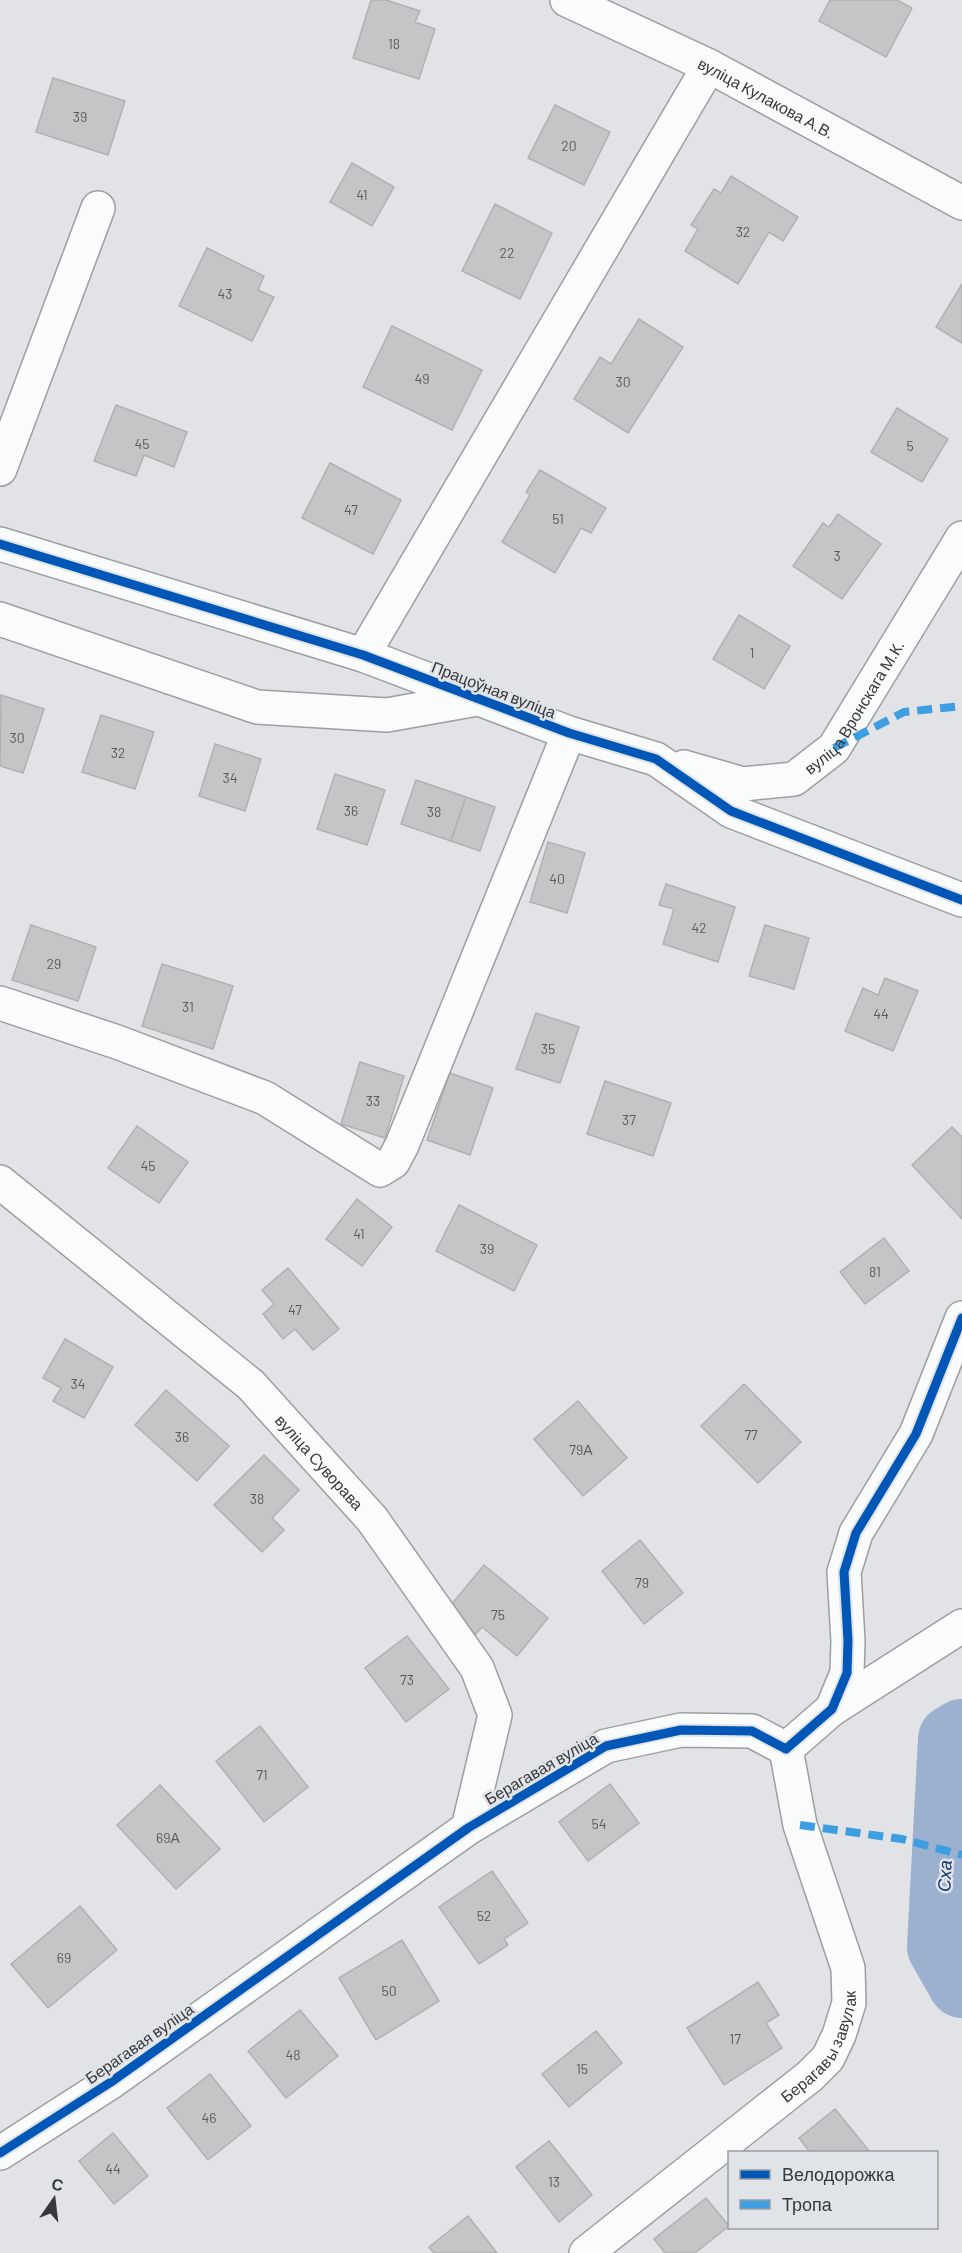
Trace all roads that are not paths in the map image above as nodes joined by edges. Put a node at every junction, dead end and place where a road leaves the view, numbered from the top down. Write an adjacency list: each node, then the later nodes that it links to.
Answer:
1 (567, 0): 2 (street, вуліца Кулакова А.В.)
2 (709, 66): 3 (street, вуліца Кулакова А.В.); 9 (street)
3 (962, 202)
4 (98, 208): 5 (street)
5 (0, 470)
6 (962, 538): 12 (street, вуліца Вронскага М.К.)
7 (0, 544): 9 (street, Працоўная вуліца)
8 (0, 619): 10 (street)
9 (363, 655): 10 (street, Працоўная вуліца)
10 (477, 699): 11 (street, Працоўная вуліца)
11 (569, 733): 12 (street, Працоўная вуліца); 14 (street)
12 (656, 759): 13 (street, Працоўная вуліца)
13 (962, 900)
14 (0, 1003)
15 (0, 1182): 20 (street, вуліца Суворава)
16 (962, 1318): 18 (street)
17 (962, 1626): 18 (street)
18 (832, 1709): 19 (street)
19 (786, 1749): 20 (street, Берагавая вуліца); 22 (street, Берагавы завулак)
20 (468, 1828): 21 (street, Берагавая вуліца)
21 (0, 2153)
22 (586, 2253)

